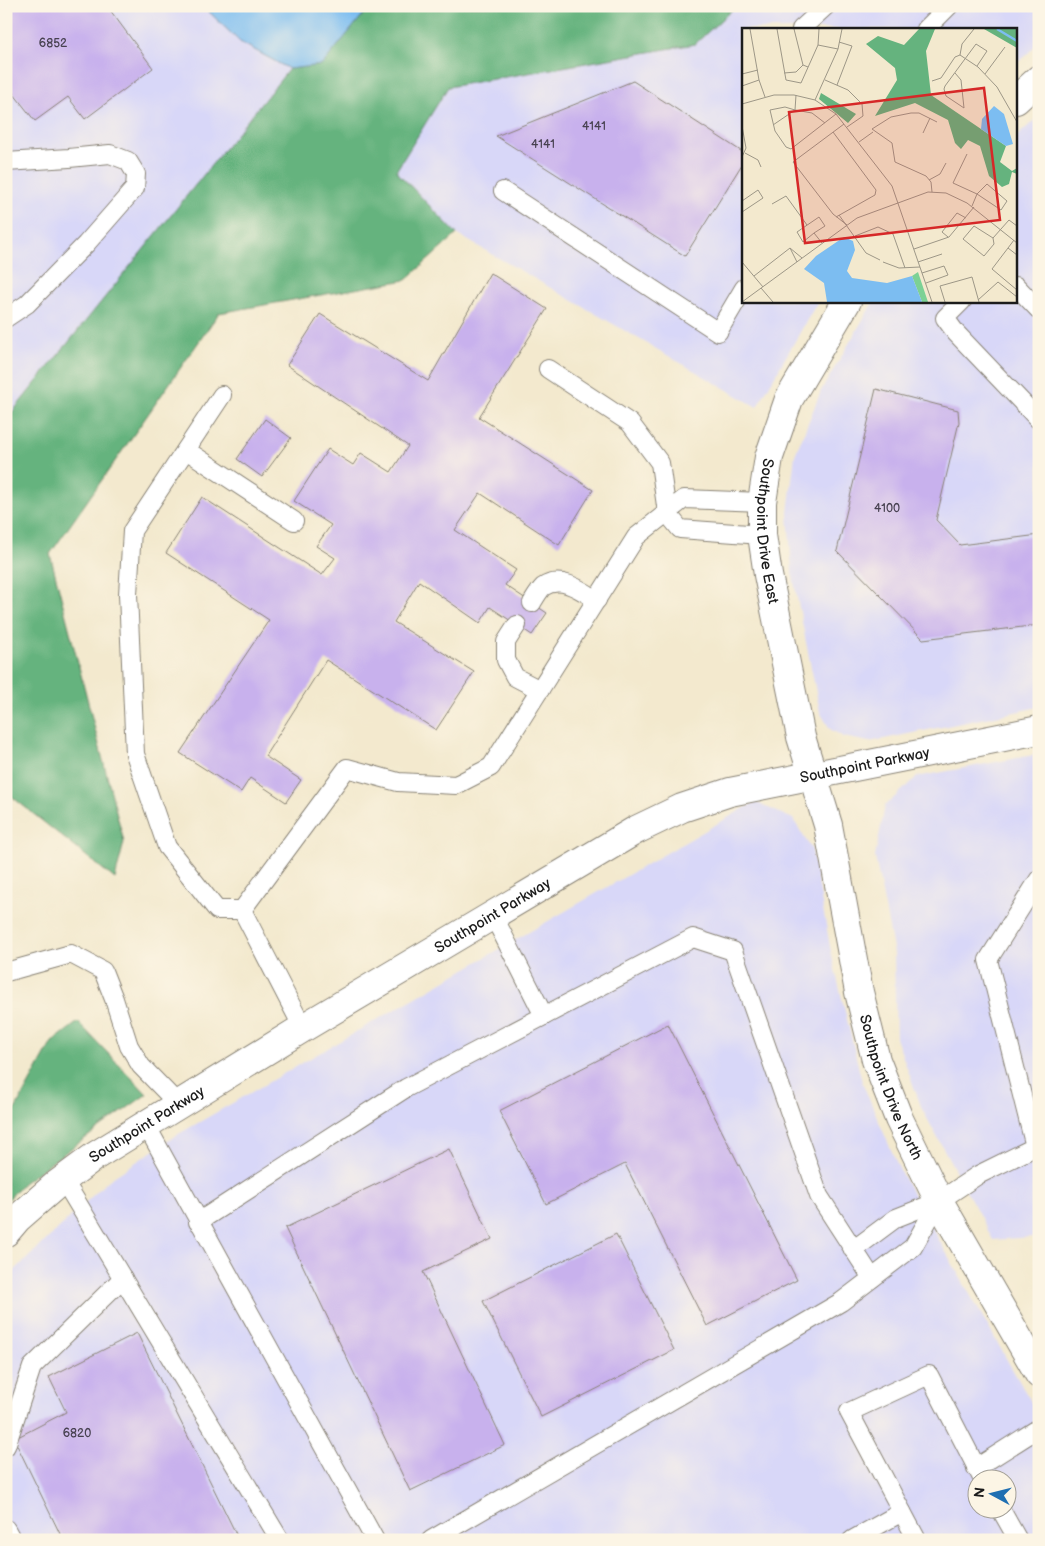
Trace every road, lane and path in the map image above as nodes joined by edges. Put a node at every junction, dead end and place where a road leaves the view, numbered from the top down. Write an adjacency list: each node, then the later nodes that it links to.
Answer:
1 (826, 6): 3 (lane)
2 (949, 6): 4 (lane)
3 (802, 28)
4 (927, 28)
5 (1039, 79): 6 (street)
6 (1018, 98)
7 (6, 162): 14 (lane)
8 (503, 191): 10 (lane)
9 (1018, 288): 13 (lane)
10 (742, 291)
11 (846, 302): 19 (street, Southpoint Drive East)
12 (961, 302): 17 (lane)
13 (1039, 310)
14 (6, 318)
15 (548, 368): 20 (lane)
16 (222, 395): 18 (lane)
17 (1039, 420)
18 (186, 450): 21 (lane); 30 (lane)
19 (762, 502): 20 (lane); 22 (street, Southpoint Drive East)
20 (666, 513): 22 (lane); 23 (lane)
21 (294, 521)
22 (762, 535): 28 (street, Southpoint Drive East)
23 (597, 600): 24 (lane); 26 (lane)
24 (532, 603)
25 (517, 625): 26 (lane)
26 (540, 690): 30 (lane)
27 (1039, 730): 28 (street, Southpoint Parkway)
28 (812, 775): 31 (street, Southpoint Parkway); 39 (street, Southpoint Drive North)
29 (1039, 879): 37 (lane)
30 (242, 910): 34 (lane)
31 (493, 915): 33 (lane); 34 (street, Southpoint Parkway)
32 (6, 972): 35 (lane)
33 (544, 1016): 40 (lane); 42 (lane)
34 (303, 1028): 35 (street, Southpoint Parkway)
35 (179, 1105): 36 (street, Southpoint Parkway)
36 (146, 1125): 38 (street, Southpoint Parkway); 40 (lane)
37 (1037, 1146): 39 (lane)
38 (64, 1179): 41 (street, Southpoint Parkway); 43 (lane)
39 (939, 1201): 42 (lane); 44 (lane); 45 (street, Southpoint Drive North)
40 (198, 1222): 55 (lane)
41 (6, 1232)
42 (853, 1250): 44 (lane)
43 (123, 1278): 47 (lane); 54 (lane)
44 (872, 1278): 56 (lane)
45 (1039, 1374)
46 (1039, 1428): 49 (lane)
47 (6, 1446)
48 (976, 1468): 50 (lane)
49 (986, 1468)
50 (902, 1512): 57 (lane); 58 (lane)
51 (1006, 1518): 59 (lane)
52 (6, 1529): 53 (lane)
53 (12, 1540)
54 (280, 1540)
55 (374, 1540)
56 (431, 1540)
57 (852, 1540)
58 (916, 1540)
59 (1018, 1540)

